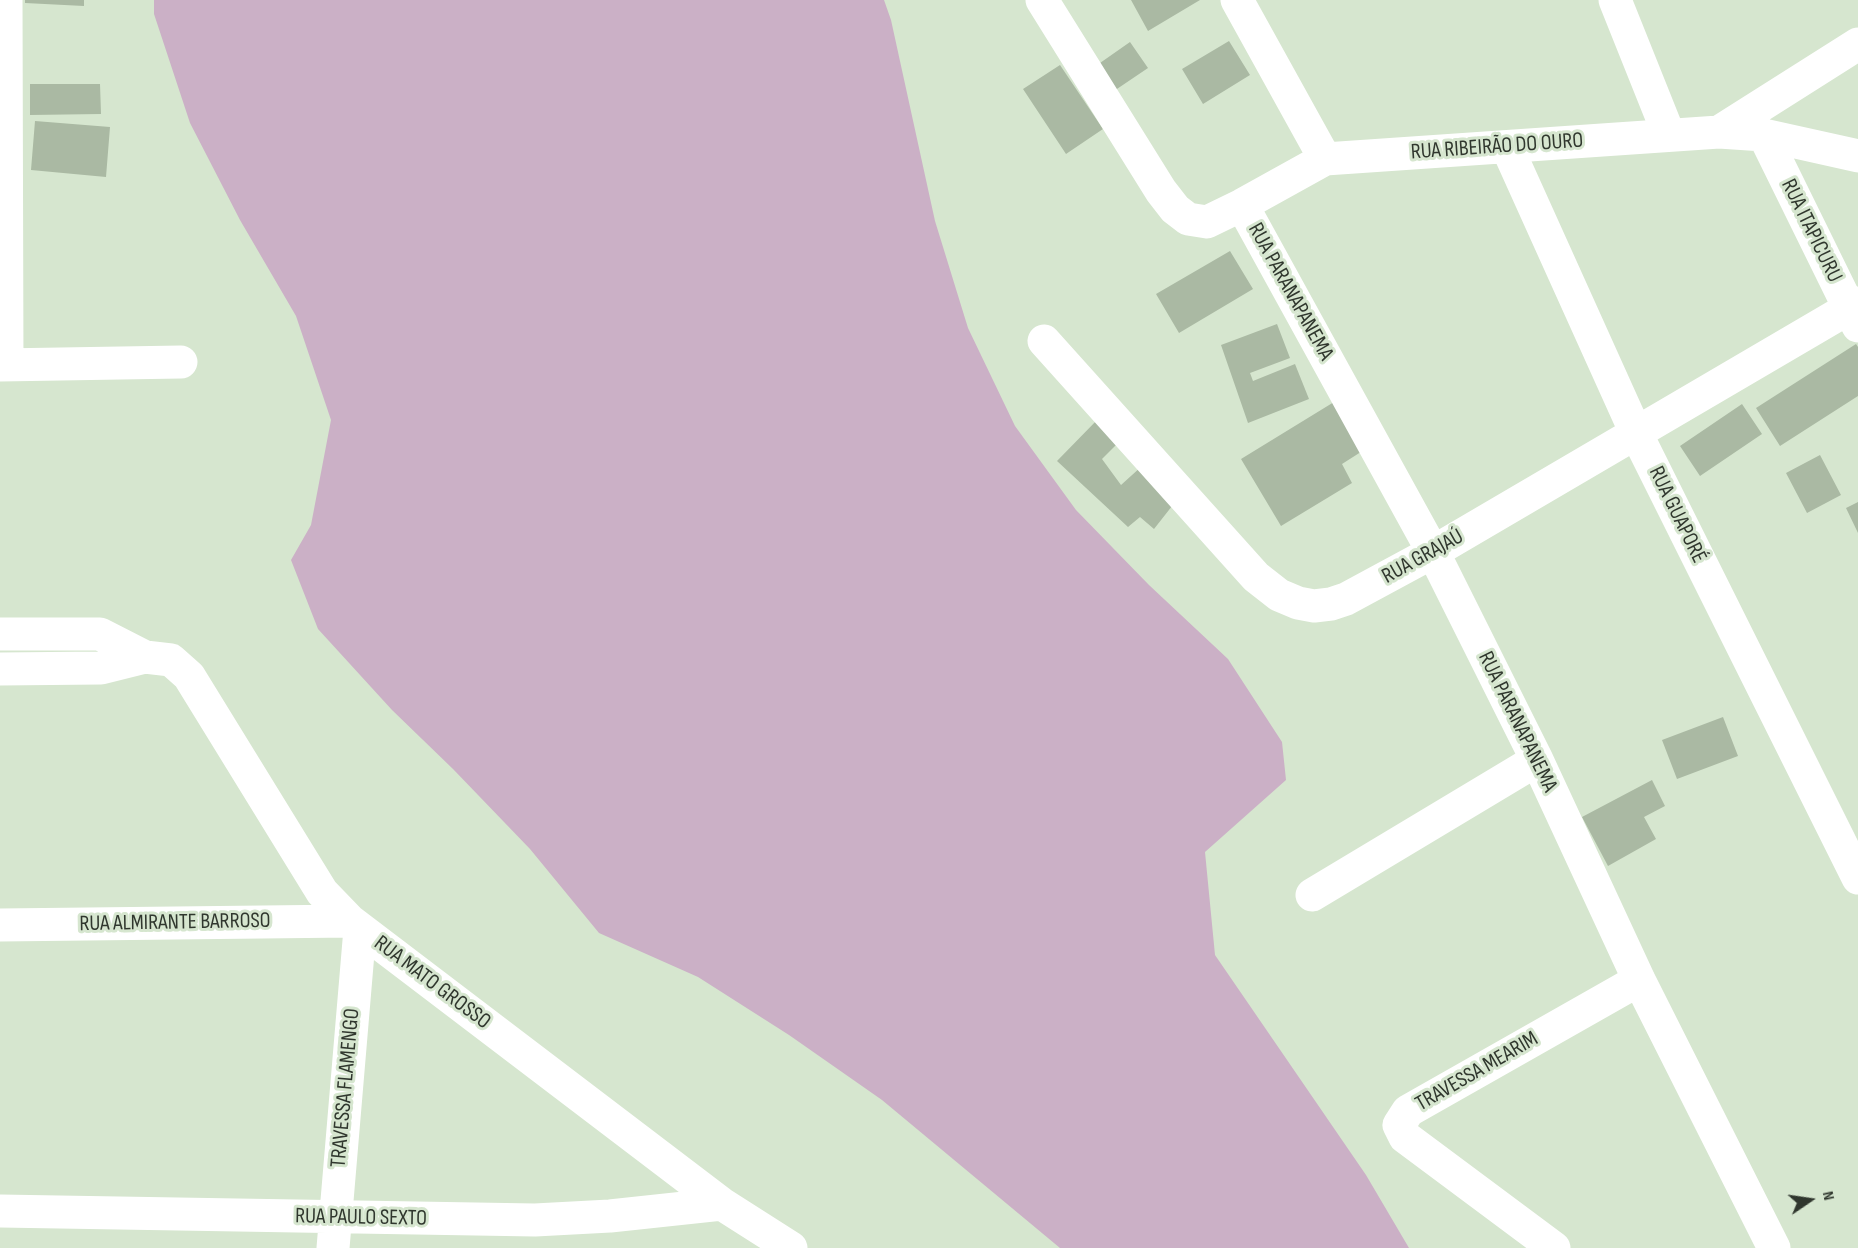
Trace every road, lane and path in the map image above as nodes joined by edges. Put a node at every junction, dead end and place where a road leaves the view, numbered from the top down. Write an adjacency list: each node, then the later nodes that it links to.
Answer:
1 (6, 0): 16 (street)
2 (1042, 0): 12 (street, RUA RIBEIRÃO DO OURO)
3 (1237, 0): 11 (street)
4 (1615, 0): 7 (street)
5 (1858, 45): 6 (street)
6 (1719, 132): 7 (street, RUA RIBEIRÃO DO OURO); 8 (street, RUA RIBEIRÃO DO OURO)
7 (1669, 135): 9 (street, RUA RIBEIRÃO DO OURO)
8 (1764, 135): 10 (street, RUA RIBEIRÃO DO OURO); 13 (street, RUA ITAPICURU)
9 (1507, 147): 11 (street, RUA RIBEIRÃO DO OURO); 17 (street, RUA GUAPORÉ)
10 (1858, 156)
11 (1325, 159): 12 (street, RUA RIBEIRÃO DO OURO)
12 (1242, 205): 18 (street, RUA PARANAPANEMA)
13 (1855, 313): 17 (street, RUA GRAJAÚ)
14 (1044, 341): 18 (street, RUA GRAJAÚ)
15 (181, 362): 16 (street)
16 (3, 365)
17 (1636, 433): 18 (street, RUA GRAJAÚ); 23 (street, RUA GUAPORÉ)
18 (1433, 552): 22 (street, RUA PARANAPANEMA)
19 (0, 634): 20 (street)
20 (145, 657): 21 (street); 25 (street, RUA MATO GROSSO)
21 (0, 669)
22 (1537, 760): 24 (street); 27 (street, RUA PARANAPANEMA)
23 (1858, 878)
24 (1312, 895)
25 (355, 925): 26 (street, RUA ALMIRANTE BARROSO); 28 (street, RUA MATO GROSSO); 30 (street, TRAVESSA FLAMENGO)
26 (0, 926)
27 (1639, 980): 32 (street, TRAVESSA MEARIM); 33 (street, RUA PARANAPANEMA)
28 (722, 1204): 30 (street, RUA PAULO SEXTO); 31 (street, RUA MATO GROSSO)
29 (0, 1211): 30 (street, RUA PAULO SEXTO)
30 (334, 1233)
31 (791, 1248)
32 (1554, 1248)
33 (1774, 1248)

